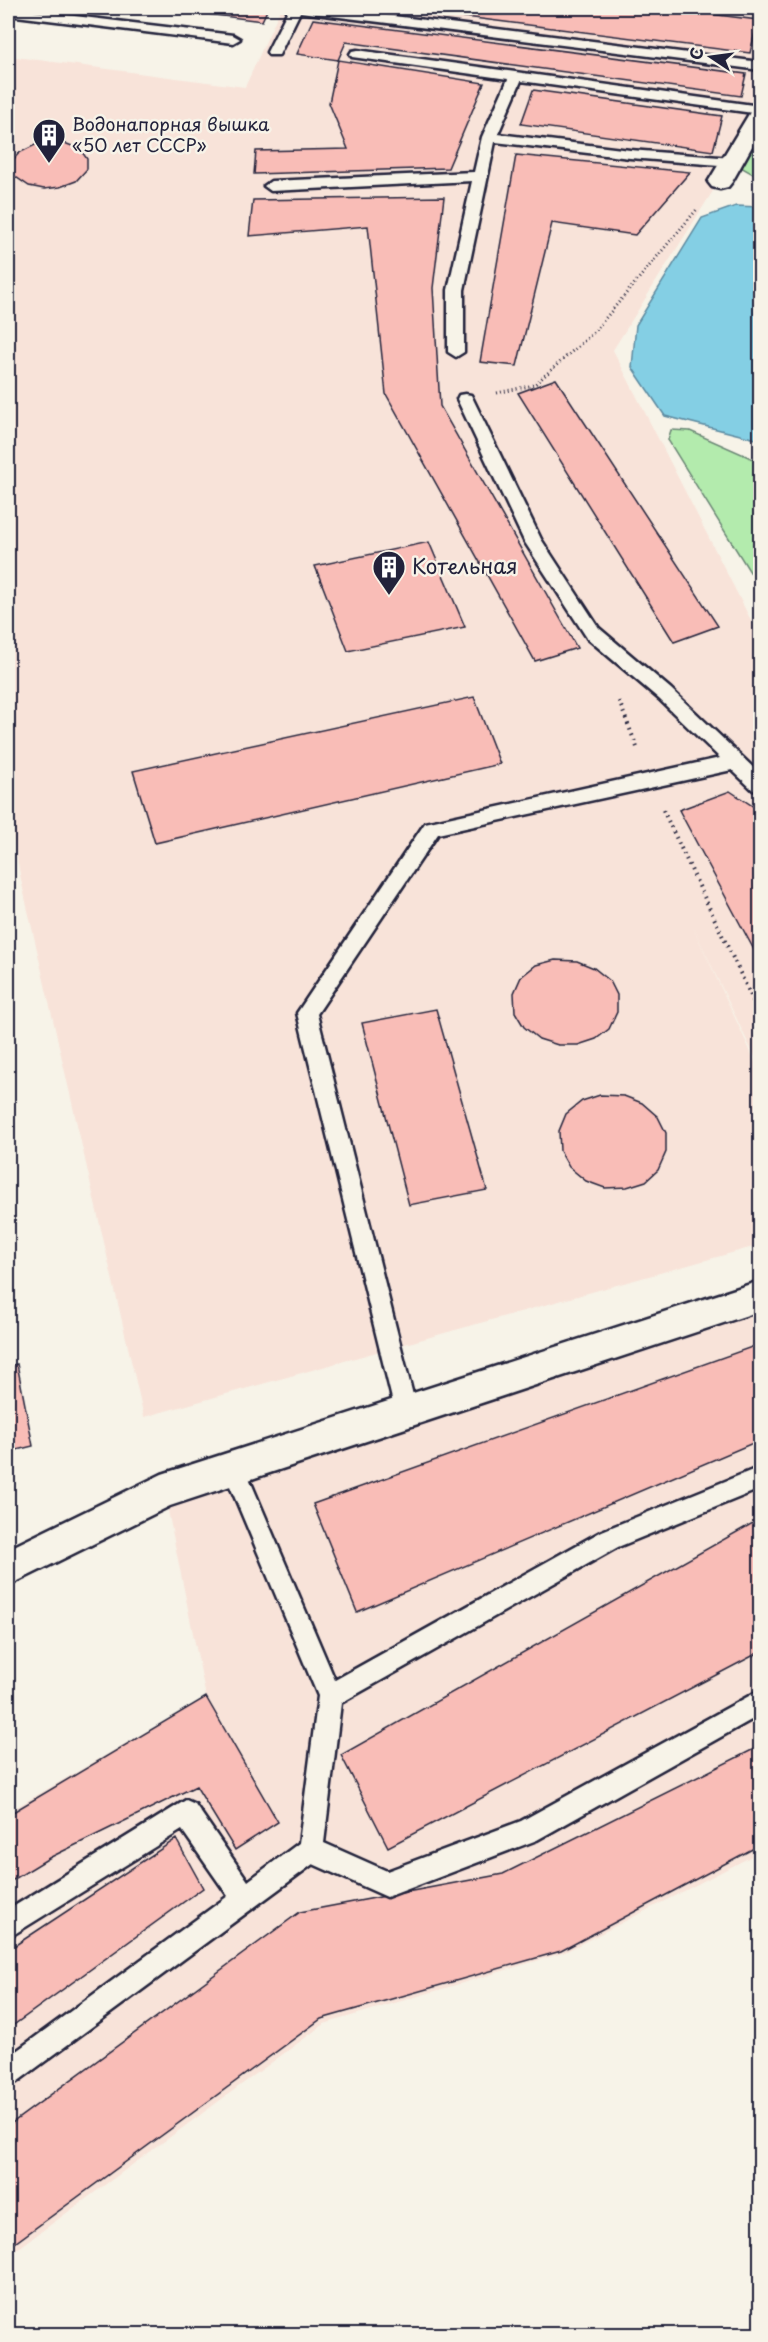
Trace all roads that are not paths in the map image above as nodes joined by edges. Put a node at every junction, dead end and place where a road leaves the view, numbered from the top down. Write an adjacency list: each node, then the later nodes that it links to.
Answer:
1 (295, 8): 5 (lane)
2 (302, 8): 7 (lane)
3 (8, 11): 4 (lane)
4 (233, 39)
5 (274, 52)
6 (357, 54): 8 (lane)
7 (760, 66)
8 (516, 76): 9 (lane); 11 (lane)
9 (760, 110)
10 (760, 114): 12 (street)
11 (489, 137): 12 (lane); 13 (lane)
12 (732, 162): 14 (street)
13 (480, 176): 15 (lane); 16 (lane)
14 (720, 182)
15 (271, 186)
16 (456, 352)
17 (465, 399): 18 (lane)
18 (735, 762): 19 (lane); 21 (lane)
19 (760, 785)
20 (760, 1296): 21 (street)
21 (406, 1411): 22 (street)
22 (233, 1467): 24 (street); 25 (lane)
23 (760, 1478): 25 (lane)
24 (8, 1568)
25 (330, 1696): 27 (lane)
26 (760, 1702): 27 (lane)
27 (311, 1850): 28 (lane)
28 (245, 1899): 29 (lane); 30 (lane)
29 (8, 1925)
30 (8, 2073)

